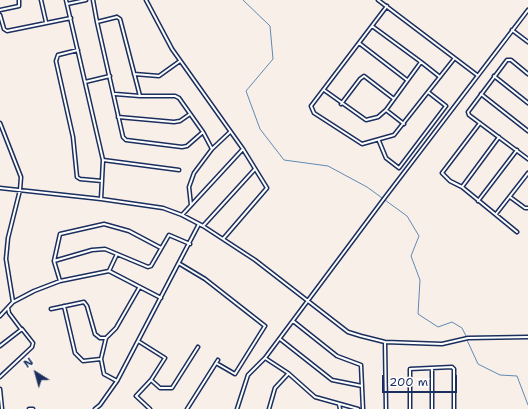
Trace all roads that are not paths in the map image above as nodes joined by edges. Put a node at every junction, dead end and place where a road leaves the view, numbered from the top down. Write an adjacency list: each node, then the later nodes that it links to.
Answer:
1 (19, 0): 10 (street)
2 (41, 0): 15 (street)
3 (66, 0): 8 (street)
4 (86, 0): 8 (street)
5 (93, 0): 14 (street)
6 (146, 0): 22 (street)
7 (378, 0): 9 (street)
8 (67, 4): 13 (street)
9 (387, 6): 16 (street); 21 (street)
10 (0, 10)
11 (528, 11): 17 (street)
12 (0, 15): 15 (street)
13 (71, 18): 15 (street); 20 (street)
14 (97, 22): 24 (street); 27 (street)
15 (46, 23)
16 (372, 26): 19 (street); 23 (street)
17 (512, 30): 18 (street); 26 (street)
18 (528, 42)
19 (359, 43): 30 (street); 32 (street)
20 (78, 50): 31 (street); 61 (street)
21 (454, 59): 26 (street); 29 (street)
22 (180, 61): 24 (street); 48 (street)
23 (421, 62): 29 (street); 30 (street)
24 (134, 74): 36 (street)
25 (528, 74): 28 (street)
26 (477, 75): 59 (street)
27 (110, 76): 31 (street); 34 (street)
28 (494, 76): 35 (street); 38 (street)
29 (440, 77): 33 (street)
30 (407, 80): 37 (street)
31 (85, 82): 55 (street)
32 (324, 90): 39 (street); 50 (street)
33 (428, 92): 45 (street); 56 (street)
34 (115, 94): 36 (street); 42 (street)
35 (480, 94): 44 (street); 46 (street)
36 (140, 96): 41 (street)
37 (394, 99): 39 (street); 40 (street)
38 (528, 102)
39 (342, 104): 40 (street)
40 (386, 110): 45 (street)
41 (190, 114): 42 (street); 47 (street)
42 (118, 116): 47 (street)
43 (0, 122): 64 (street)
44 (480, 123): 49 (street); 62 (street)
45 (404, 124): 50 (street)
46 (528, 131)
47 (203, 132): 51 (street)
48 (230, 132): 51 (street); 52 (street)
49 (499, 137): 53 (street); 62 (street)
50 (378, 141): 56 (street)
51 (212, 149): 68 (street)
52 (243, 149): 57 (street); 68 (street)
53 (517, 150): 54 (street); 67 (street)
54 (528, 159)
55 (103, 160): 58 (street); 61 (street)
56 (399, 168): 59 (street)
57 (255, 169): 73 (street); 75 (street)
58 (179, 170)
59 (404, 172): 85 (street)
60 (528, 173): 65 (street)
61 (102, 181): 66 (street)
62 (462, 187): 67 (street)
63 (0, 188): 64 (street)
64 (20, 190): 66 (street); 86 (street)
65 (510, 197): 69 (street); 71 (street)
66 (101, 199): 70 (street)
67 (478, 201): 71 (street)
68 (191, 205): 70 (street)
69 (528, 208)
70 (182, 215): 72 (street)
71 (495, 215): 74 (street)
72 (200, 224): 73 (street); 76 (street)
73 (203, 226): 75 (street)
74 (517, 232)
75 (223, 239): 85 (street)
76 (190, 244): 77 (street); 80 (street)
77 (161, 248): 78 (street); 79 (street)
78 (117, 254): 79 (street); 81 (street)
79 (54, 261): 82 (street)
80 (180, 264): 84 (street); 103 (street)
81 (109, 271): 82 (street); 83 (street)
82 (60, 281): 86 (street)
83 (139, 288): 84 (street); 94 (street)
84 (161, 298): 96 (street)
85 (308, 301): 91 (street); 97 (street)
86 (13, 302): 88 (street)
87 (64, 306): 89 (street); 94 (street); 101 (street)
88 (8, 308): 90 (street); 92 (street)
89 (51, 310)
90 (0, 316)
91 (292, 321): 95 (street); 109 (street)
92 (21, 330): 98 (street); 106 (street)
93 (528, 337): 97 (street)
94 (106, 338): 101 (street)
95 (280, 339): 100 (street); 109 (street)
96 (138, 341): 107 (street); 108 (street)
97 (385, 342): 124 (street)
98 (0, 346)
99 (198, 347): 107 (street)
100 (265, 358): 105 (street); 119 (street)
101 (101, 359): 108 (street)
102 (218, 360): 103 (street)
103 (216, 363): 118 (street)
104 (432, 368): 125 (street); 126 (street); 127 (street)
105 (288, 373): 112 (street); 120 (street)
106 (0, 377)
107 (151, 380): 117 (street)
108 (117, 381): 116 (street)
109 (362, 386): 123 (street)
110 (0, 389): 111 (street)
111 (0, 394): 113 (street)
112 (339, 404): 121 (street); 122 (street)
113 (2, 409)
114 (29, 409): 115 (street)
115 (33, 409)
116 (95, 409)
117 (150, 409)
118 (186, 409)
119 (237, 409)
120 (269, 409)
121 (340, 409)
122 (358, 409)
123 (363, 409)
124 (386, 409)
125 (410, 409)
126 (432, 409)
127 (454, 409)

